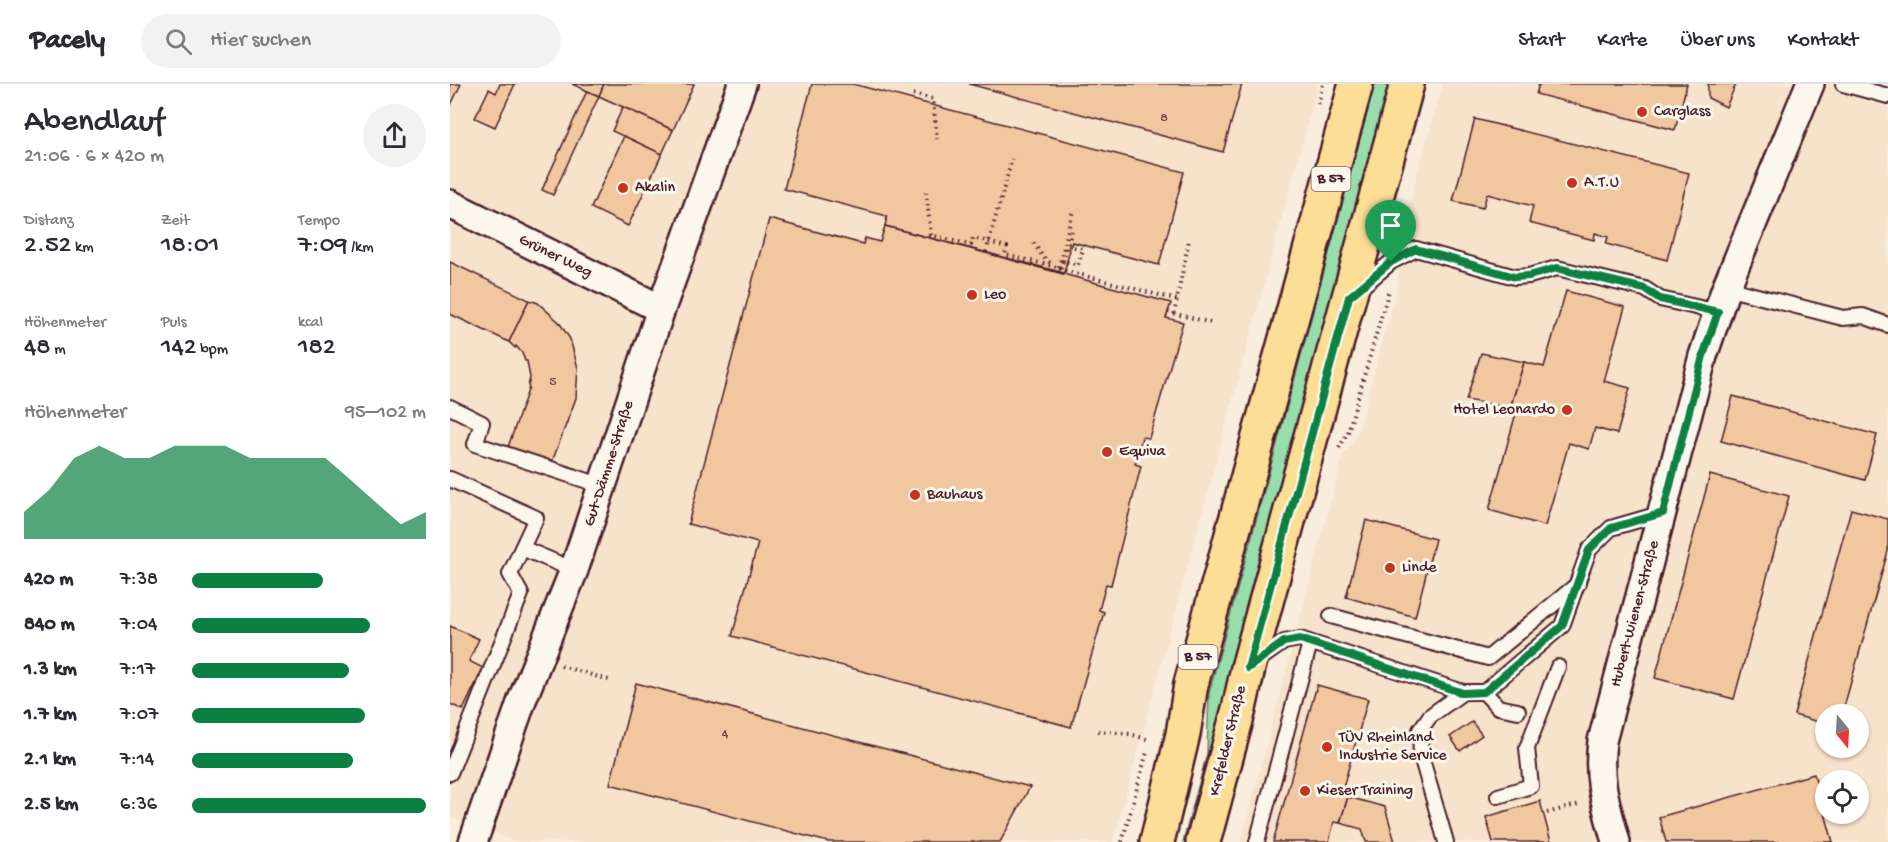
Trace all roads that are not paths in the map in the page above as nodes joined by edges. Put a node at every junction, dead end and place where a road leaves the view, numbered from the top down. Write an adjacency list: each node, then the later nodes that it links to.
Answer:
1 (742, 84): 10 (street, Gut-Dämme-Straße)
2 (1356, 84): 29 (main road, B 57)
3 (1407, 84): 8 (main road, Krefelder Straße)
4 (1810, 84): 9 (street, Hubert-Wienen-Straße)
5 (1843, 84): 6 (lane)
6 (1888, 96)
7 (450, 204): 10 (street, Grüner Weg)
8 (1349, 297): 9 (lane); 22 (main road, Krefelder Straße)
9 (1722, 300): 11 (lane); 15 (street, Hubert-Wienen-Straße)
10 (661, 309): 14 (street, Gut-Dämme-Straße)
11 (1888, 325)
12 (450, 407): 14 (lane)
13 (450, 479): 16 (lane)
14 (603, 486): 17 (street, Gut-Dämme-Straße)
15 (1663, 513): 18 (lane); 33 (street, Hubert-Wienen-Straße)
16 (522, 548): 17 (lane); 26 (lane)
17 (574, 570): 28 (street, Gut-Dämme-Straße)
18 (1578, 584): 19 (lane); 23 (lane)
19 (1331, 616)
20 (1310, 643): 22 (lane); 24 (lane); 31 (lane)
21 (1558, 667): 27 (lane)
22 (1248, 668): 30 (main road, Krefelder Straße)
23 (1484, 692): 24 (lane); 25 (lane)
24 (1463, 693): 32 (lane)
25 (1518, 711)
26 (450, 773)
27 (1498, 796)
28 (473, 842)
29 (1157, 842)
30 (1203, 842)
31 (1257, 842)
32 (1446, 842)
33 (1616, 842)

